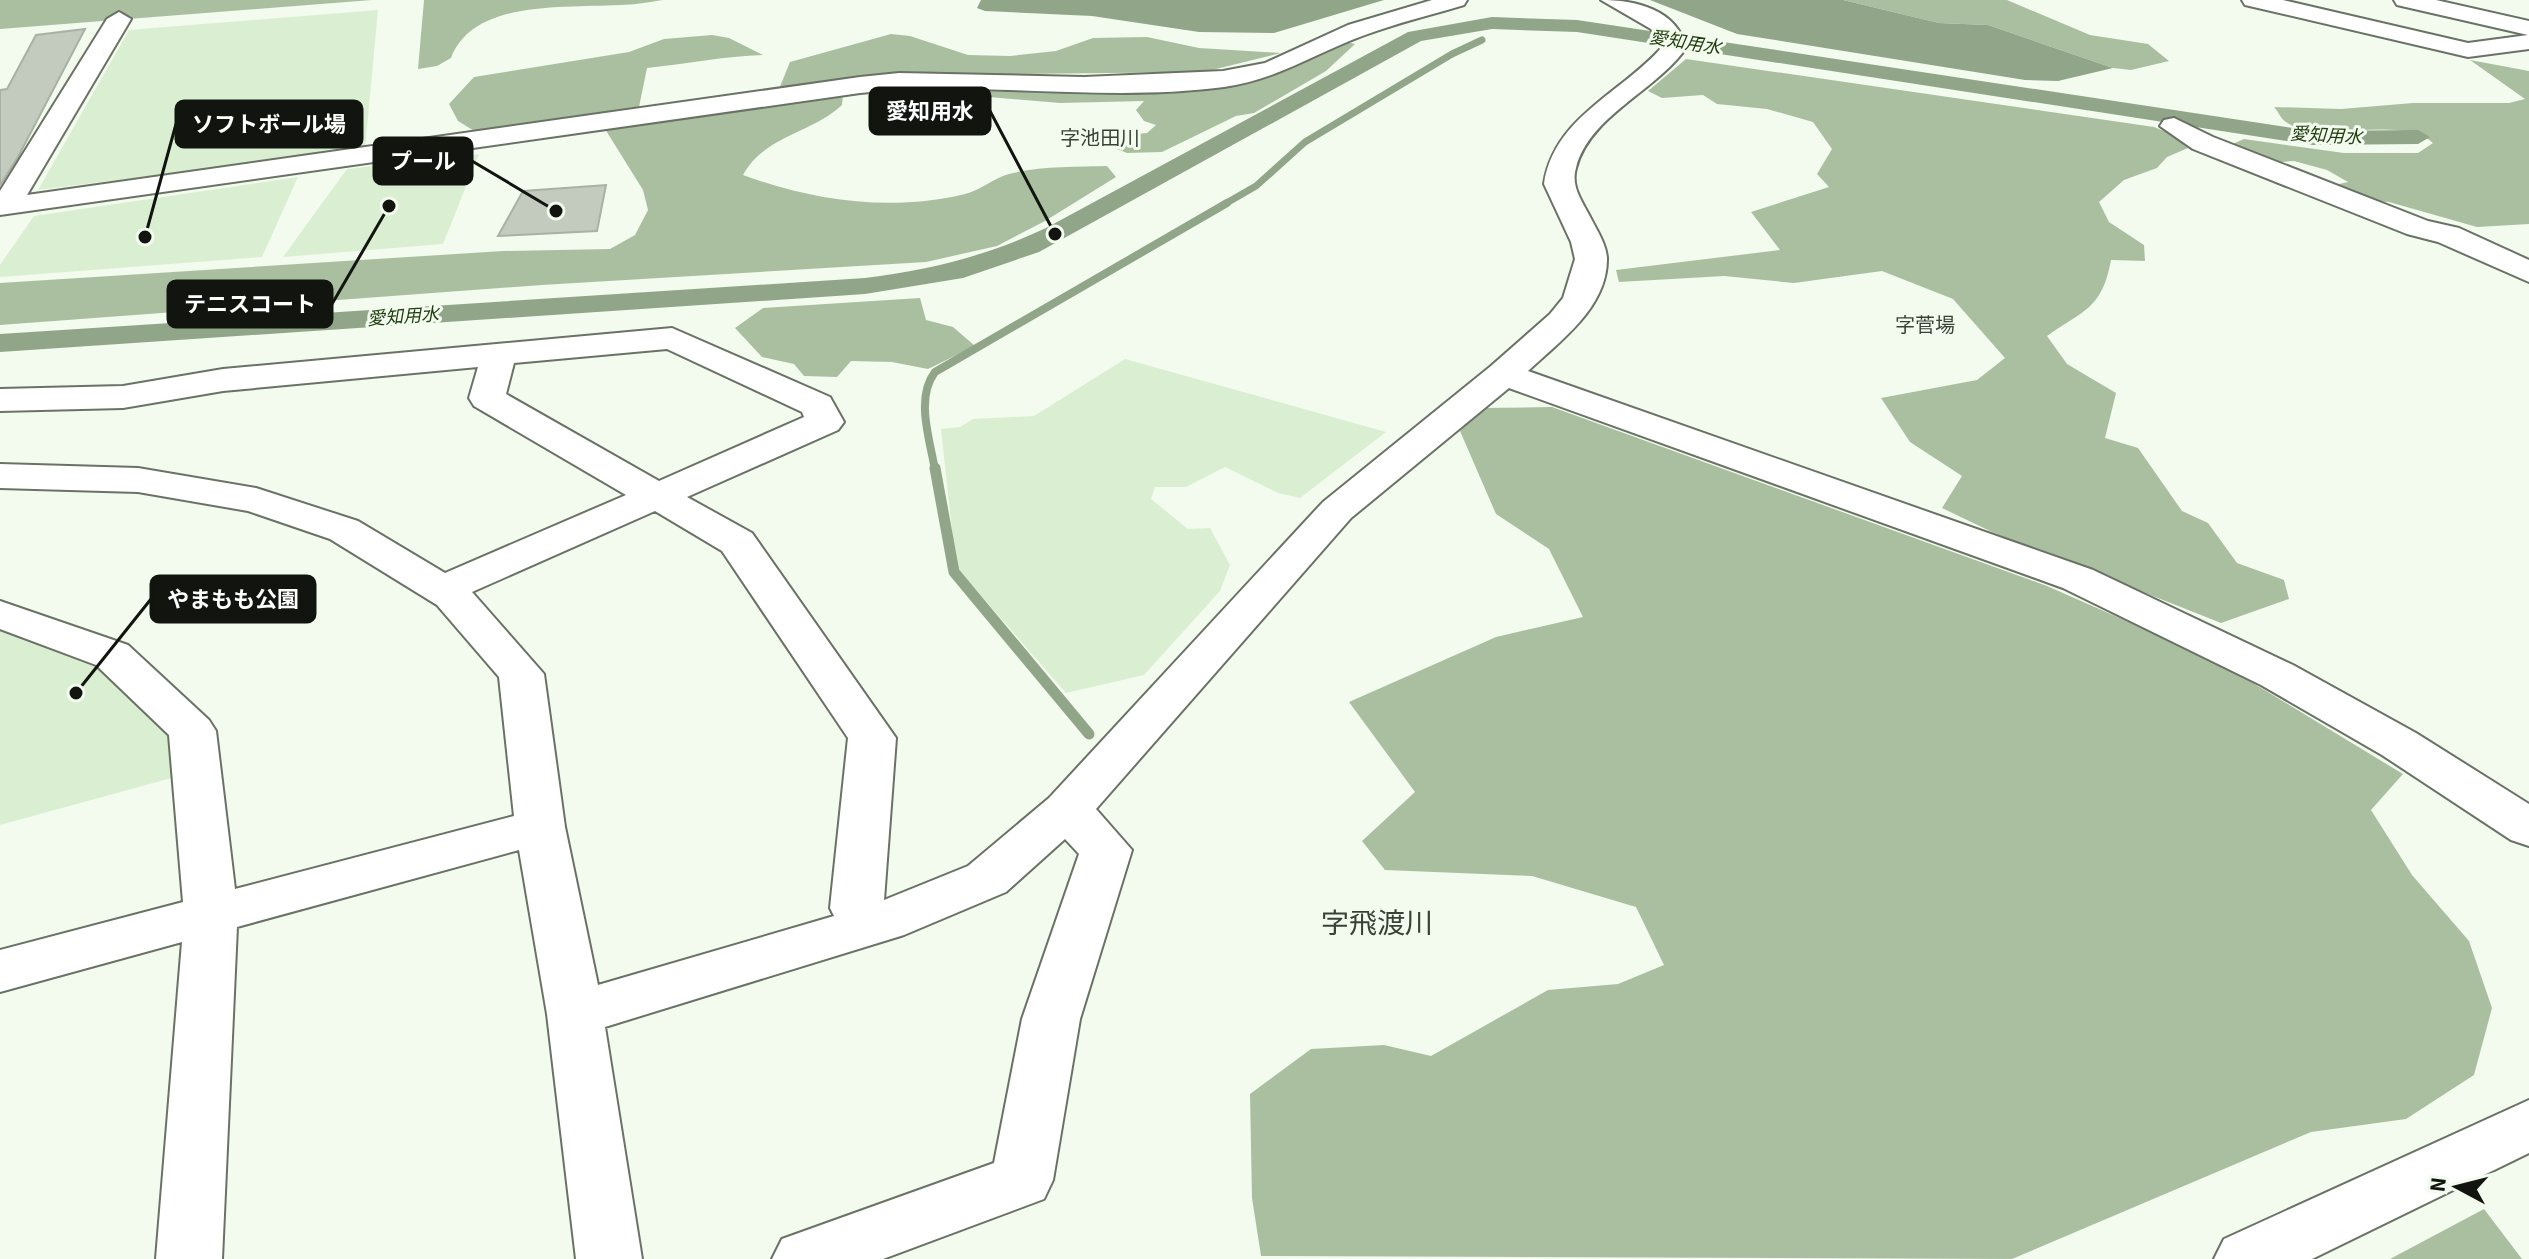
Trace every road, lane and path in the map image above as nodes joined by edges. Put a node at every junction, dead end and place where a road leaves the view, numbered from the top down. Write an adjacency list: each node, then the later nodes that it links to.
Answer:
1 (1456, 0): 5 (street)
2 (1612, 0): 11 (street)
3 (2253, 0): 7 (street)
4 (2405, 0): 6 (street)
5 (119, 19)
6 (2529, 28)
7 (2529, 42)
8 (2174, 126): 9 (street)
9 (2529, 272)
10 (499, 354): 12 (street); 15 (street); 15 (street)
11 (1504, 374): 18 (street); 20 (street)
12 (16, 400): 13 (street)
13 (0, 431)
14 (0, 476): 16 (street)
15 (657, 496): 16 (street); 22 (street)
16 (442, 590): 19 (street)
17 (0, 614): 21 (street)
18 (1067, 810): 22 (street); 28 (street)
19 (540, 827): 21 (street); 24 (street)
20 (2529, 828)
21 (211, 914): 23 (street); 26 (street)
22 (865, 927): 24 (street)
23 (0, 971)
24 (575, 1014): 27 (street)
25 (2529, 1125): 29 (street)
26 (189, 1259)
27 (609, 1259)
28 (805, 1259)
29 (2247, 1259)

